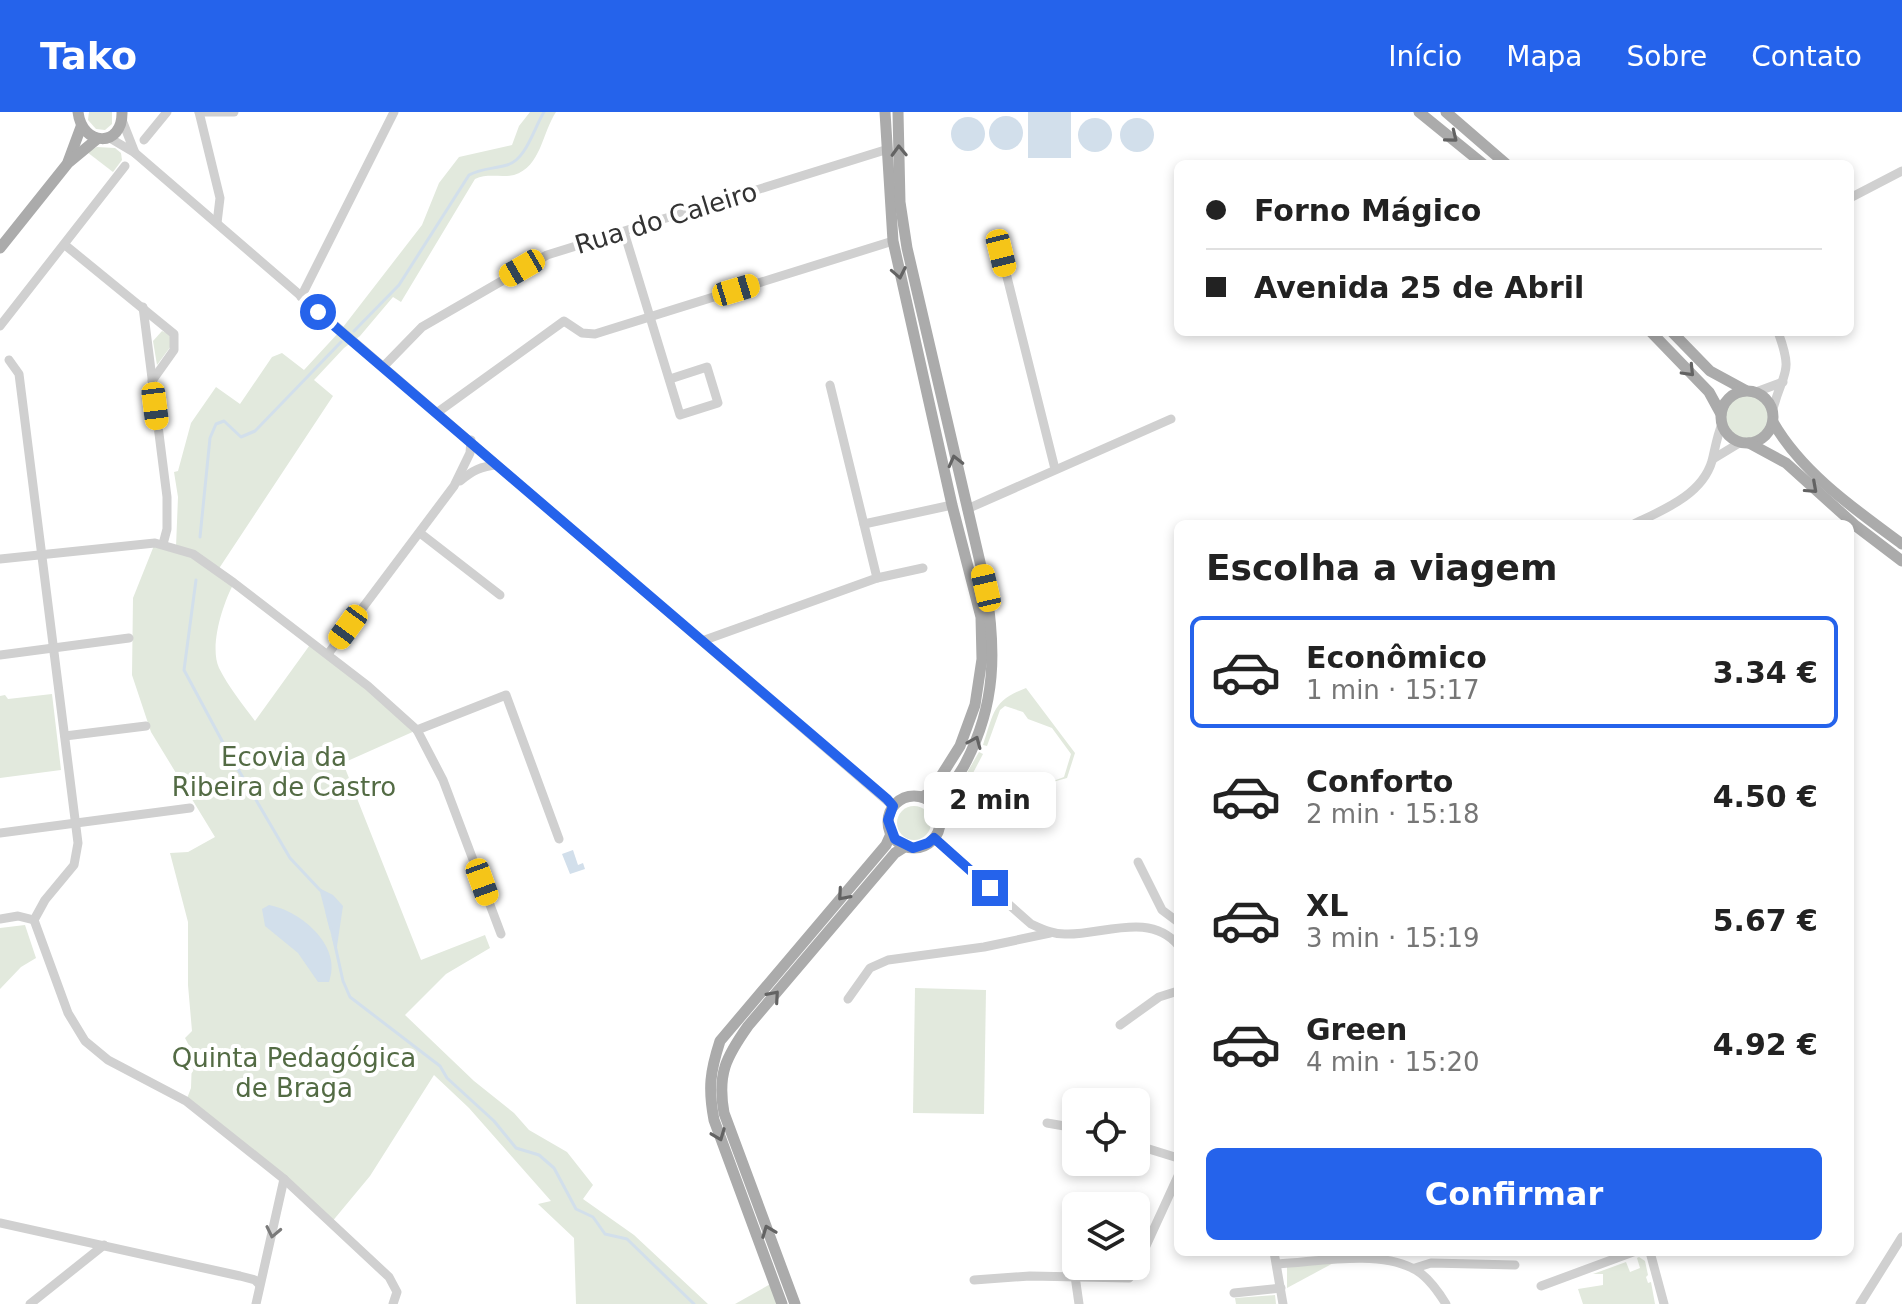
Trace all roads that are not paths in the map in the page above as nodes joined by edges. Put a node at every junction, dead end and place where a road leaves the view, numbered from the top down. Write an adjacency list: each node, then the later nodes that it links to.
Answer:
1 (167, 112): 13 (street)
2 (199, 112): 3 (street); 22 (street)
3 (234, 112)
4 (394, 112): 28 (street)
5 (885, 112): 14 (main road)
6 (898, 112): 56 (main road, one-way to 6)
7 (1419, 112): 16 (main road, one-way to 16)
8 (1446, 112): 17 (main road)
9 (79, 113): 11 (main road)
10 (122, 114): 12 (main road); 15 (street)
11 (81, 127): 12 (main road); 18 (main road)
12 (102, 138): 15 (street); 18 (main road)
13 (144, 140)
14 (885, 150): 23 (street, Rua do Caleiro); 24 (main road)
15 (135, 153): 22 (street)
16 (1478, 160)
17 (1501, 160)
18 (68, 163): 26 (main road)
19 (125, 166): 25 (street)
20 (1902, 171): 21 (street)
21 (1854, 196)
22 (217, 223): 28 (street)
23 (624, 232): 30 (street); 38 (street, Rua do Caleiro)
24 (893, 241): 30 (street); 55 (main road, one-way to 55)
25 (65, 245): 29 (street); 32 (street)
26 (0, 248)
27 (1001, 253): 53 (street)
28 (301, 297): 38 (street)
29 (143, 307): 31 (street); 36 (street)
30 (649, 317): 39 (street); 45 (street)
31 (164, 325): 36 (street); 40 (street)
32 (0, 326)
33 (1655, 336): 47 (main road, one-way to 47)
34 (1676, 336): 43 (main road)
35 (1779, 336): 41 (street)
36 (148, 340): 40 (street)
37 (9, 360): 64 (street)
38 (383, 367): 45 (street)
39 (670, 379): 39 (street)
40 (152, 381): 62 (street)
41 (1783, 382): 43 (street); 44 (street)
42 (830, 385): 59 (street)
43 (1751, 391): 44 (main road); 47 (main road)
44 (1773, 409): 48 (main road)
45 (438, 412): 49 (street)
46 (1171, 419): 53 (street)
47 (1721, 419): 50 (main road); 51 (street)
48 (1773, 422): 50 (main road); 63 (main road)
49 (471, 440): 52 (street); 54 (street)
50 (1745, 443): 51 (street); 58 (main road, one-way to 58)
51 (1713, 459): 57 (street)
52 (497, 465): 54 (street); 71 (street)
53 (1055, 469): 56 (street)
54 (454, 486): 61 (street)
55 (952, 505): 59 (street); 78 (main road)
56 (967, 509): 81 (main road, one-way to 56)
57 (1641, 520)
58 (1849, 520)
59 (864, 524): 68 (street)
60 (1854, 524): 66 (main road, one-way to 66)
61 (420, 533): 69 (street); 73 (street)
62 (163, 544): 64 (street); 73 (street)
63 (1902, 544)
64 (41, 555): 65 (street); 72 (street)
65 (0, 559)
66 (1902, 561)
67 (923, 568): 68 (street)
68 (877, 578): 71 (street)
69 (500, 595)
70 (129, 638): 72 (street)
71 (702, 641): 79 (street)
72 (54, 648): 74 (street); 77 (street)
73 (328, 654): 76 (street)
74 (0, 655)
75 (146, 726): 77 (street)
76 (417, 730): 86 (street); 93 (street)
77 (65, 736): 82 (street)
78 (922, 797): 79 (main road); 81 (main road)
79 (893, 806): 84 (main road)
80 (190, 808): 82 (street)
81 (936, 809): 85 (main road)
82 (76, 823): 83 (street); 91 (street)
83 (0, 833)
84 (891, 834): 87 (main road); 126 (main road, one-way to 126)
85 (934, 838): 87 (main road); 92 (street)
86 (559, 839)
87 (906, 846): 127 (main road, one-way to 87)
88 (1138, 862): 90 (street)
89 (0, 919): 91 (street)
90 (1174, 919)
91 (34, 920): 102 (street)
92 (1050, 933): 94 (street); 96 (street)
93 (501, 934)
94 (1174, 936)
95 (1174, 992): 97 (street)
96 (848, 999)
97 (1120, 1025)
98 (1047, 1123): 99 (street)
99 (1062, 1126)
100 (1150, 1149): 101 (street)
101 (1174, 1157)
102 (284, 1179): 119 (street, one-way to 119); 125 (street)
103 (1174, 1185): 105 (street)
104 (0, 1223): 107 (street)
105 (1150, 1237)
106 (1902, 1237): 132 (street)
107 (104, 1245): 119 (street); 123 (street)
108 (1275, 1256): 113 (street)
109 (1373, 1256): 113 (street)
110 (1387, 1256): 115 (street)
111 (1622, 1256): 120 (street)
112 (1651, 1256): 131 (street)
113 (1278, 1264): 121 (street)
114 (1515, 1265): 115 (street)
115 (1415, 1268): 130 (street)
116 (1062, 1277): 117 (street)
117 (974, 1280)
118 (1076, 1280): 128 (street)
119 (259, 1284): 124 (street)
120 (1541, 1286)
121 (1281, 1288): 122 (street); 129 (street)
122 (1234, 1293)
123 (30, 1304)
124 (256, 1304)
125 (393, 1304)
126 (782, 1304)
127 (795, 1304)
128 (1079, 1304)
129 (1283, 1304)
130 (1446, 1304)
131 (1664, 1304)
132 (1860, 1304)

